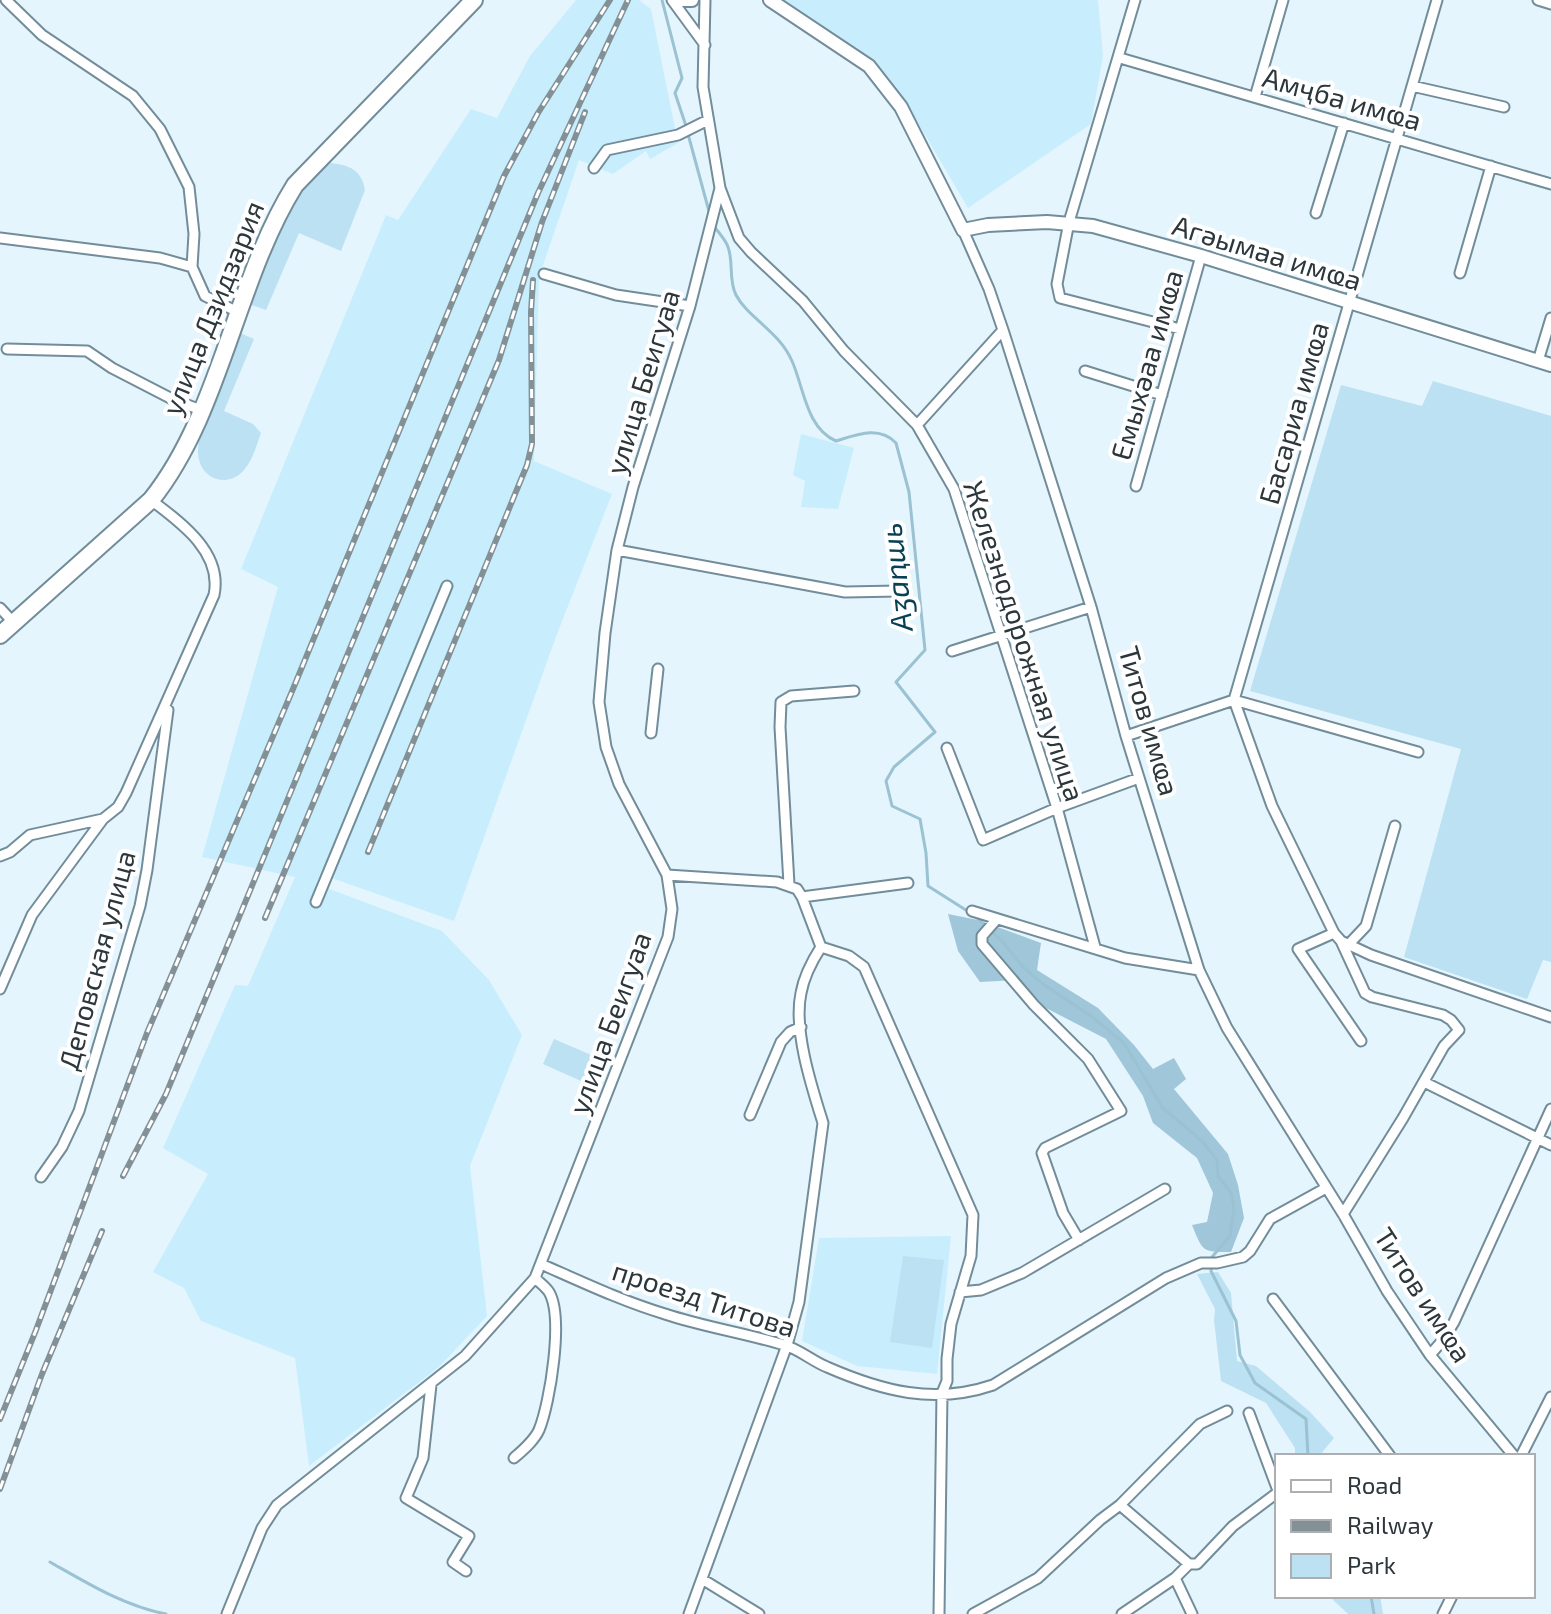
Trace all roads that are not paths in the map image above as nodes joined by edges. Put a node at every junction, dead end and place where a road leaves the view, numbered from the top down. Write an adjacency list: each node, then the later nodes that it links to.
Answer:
1 (6, 0): 29 (street)
2 (474, 0): 34 (highway, улица Дзидзария)
3 (674, 0): 4 (street); 12 (street)
4 (692, 0)
5 (705, 0): 12 (street)
6 (770, 0): 26 (street, Титов имҩа)
7 (1135, 0): 13 (street)
8 (1283, 0): 15 (street)
9 (1437, 0): 14 (street, Басариа имҩа)
10 (1538, 0): 11 (street)
11 (1551, 4)
12 (705, 45): 17 (street)
13 (1120, 58): 15 (street, Амҷба имҩа); 25 (street)
14 (1412, 86): 16 (street); 19 (street, Басариа имҩа)
15 (1255, 97): 18 (street, Амҷба имҩа)
16 (1504, 107)
17 (704, 123): 21 (street); 23 (street)
18 (1344, 123): 19 (street, Амҷба имҩа); 24 (street)
19 (1397, 139): 20 (street, Амҷба имҩа); 32 (street, Басариа имҩа)
20 (1491, 166): 22 (street, Амҷба имҩа); 30 (street)
21 (594, 168)
22 (1551, 184)
23 (720, 188): 33 (street, улица Беигуаа); 43 (street, Железнодорожная улица)
24 (1316, 213)
25 (1069, 222): 26 (street, Агәымаа имҩа); 28 (street, Агәымаа имҩа); 36 (street)
26 (963, 230): 37 (street, Титов имҩа)
27 (0, 238): 29 (street)
28 (1201, 256): 32 (street, Агәымаа имҩа); 36 (street, Емыхәаа имҩа)
29 (192, 267): 34 (street)
30 (1460, 273)
31 (544, 274): 33 (street)
32 (1349, 303): 39 (street, Агәымаа имҩа); 58 (street, Басариа имҩа)
33 (690, 306): 46 (street, улица Беигуаа)
34 (238, 312): 42 (highway, улица Дзидзария)
35 (1551, 318): 39 (street)
36 (1180, 329): 41 (street, Емыхәаа имҩа)
37 (1003, 330): 43 (street); 49 (street, Титов имҩа)
38 (7, 349): 42 (street)
39 (1545, 363)
40 (1085, 371): 41 (street)
41 (1162, 395): 44 (street, Емыхәаа имҩа)
42 (201, 410): 45 (highway, улица Дзидзария)
43 (917, 425): 52 (street, Железнодорожная улица)
44 (1136, 486)
45 (151, 500): 51 (highway, улица Дзидзария); 57 (street)
46 (617, 550): 48 (street); 68 (street, улица Беигуаа)
47 (447, 586): 72 (street)
48 (899, 591)
49 (1091, 607): 52 (street); 60 (street, Титов имҩа)
50 (0, 608): 51 (street)
51 (13, 622): 53 (highway, улица Дзидзария)
52 (1002, 634): 54 (street); 64 (street, Железнодорожная улица)
53 (0, 635)
54 (952, 651)
55 (658, 669): 59 (street)
56 (854, 691): 70 (street)
57 (170, 698): 65 (street); 88 (street, Деповская улица)
58 (1234, 700): 60 (street); 62 (street); 75 (street)
59 (651, 733)
60 (1126, 736): 63 (street, Титов имҩа)
61 (947, 748): 64 (street)
62 (1418, 752)
63 (1139, 778): 64 (street); 78 (street, Титов имҩа)
64 (1057, 808): 77 (street, Железнодорожная улица)
65 (103, 819): 67 (street); 79 (street)
66 (1395, 826): 75 (street)
67 (0, 856)
68 (667, 875): 70 (street); 93 (street, улица Беигуаа)
69 (908, 883): 71 (street)
70 (789, 884): 71 (street)
71 (802, 897): 76 (street)
72 (316, 902)
73 (972, 911): 74 (street)
74 (994, 922): 77 (street); 92 (street)
75 (1342, 940): 80 (street); 82 (street); 83 (street)
76 (821, 947): 81 (street); 95 (street)
77 (1095, 947): 78 (street)
78 (1199, 970): 89 (street, Титов имҩа)
79 (0, 989)
80 (1551, 1017)
81 (801, 1027): 85 (street); 97 (street)
82 (1361, 1041)
83 (1424, 1082): 86 (street); 91 (street)
84 (1551, 1109): 86 (street)
85 (750, 1115)
86 (1539, 1137): 87 (street); 98 (street)
87 (1551, 1145)
88 (41, 1177)
89 (1326, 1188): 91 (street, Титов имҩа); 100 (street, проезд Титова)
90 (1165, 1189): 92 (street)
91 (1343, 1214): 98 (street, Титов имҩа)
92 (1079, 1240): 95 (street)
93 (541, 1264): 94 (street, улица Беигуаа); 97 (street, проезд Титова)
94 (535, 1278): 99 (street, улица Беигуаа); 107 (street)
95 (960, 1292): 100 (street)
96 (1273, 1299): 104 (street)
97 (787, 1345): 100 (street, проезд Титова); 114 (street)
98 (1430, 1355): 105 (street, Титов имҩа)
99 (431, 1385): 112 (street); 115 (street, улица Беигуаа)
100 (942, 1393): 118 (street)
101 (1551, 1397): 106 (street)
102 (1227, 1411): 110 (street)
103 (1249, 1413): 108 (street)
104 (1389, 1454)
105 (1512, 1454)
106 (1522, 1454)
107 (514, 1458)
108 (1275, 1485)
109 (1275, 1493): 111 (street)
110 (1120, 1505): 111 (street); 119 (street)
111 (1189, 1564): 113 (street)
112 (466, 1571)
113 (1175, 1578): 120 (street); 121 (street)
114 (702, 1579): 116 (street); 117 (street)
115 (227, 1614)
116 (689, 1614)
117 (759, 1614)
118 (939, 1614)
119 (973, 1614)
120 (1122, 1614)
121 (1192, 1614)

